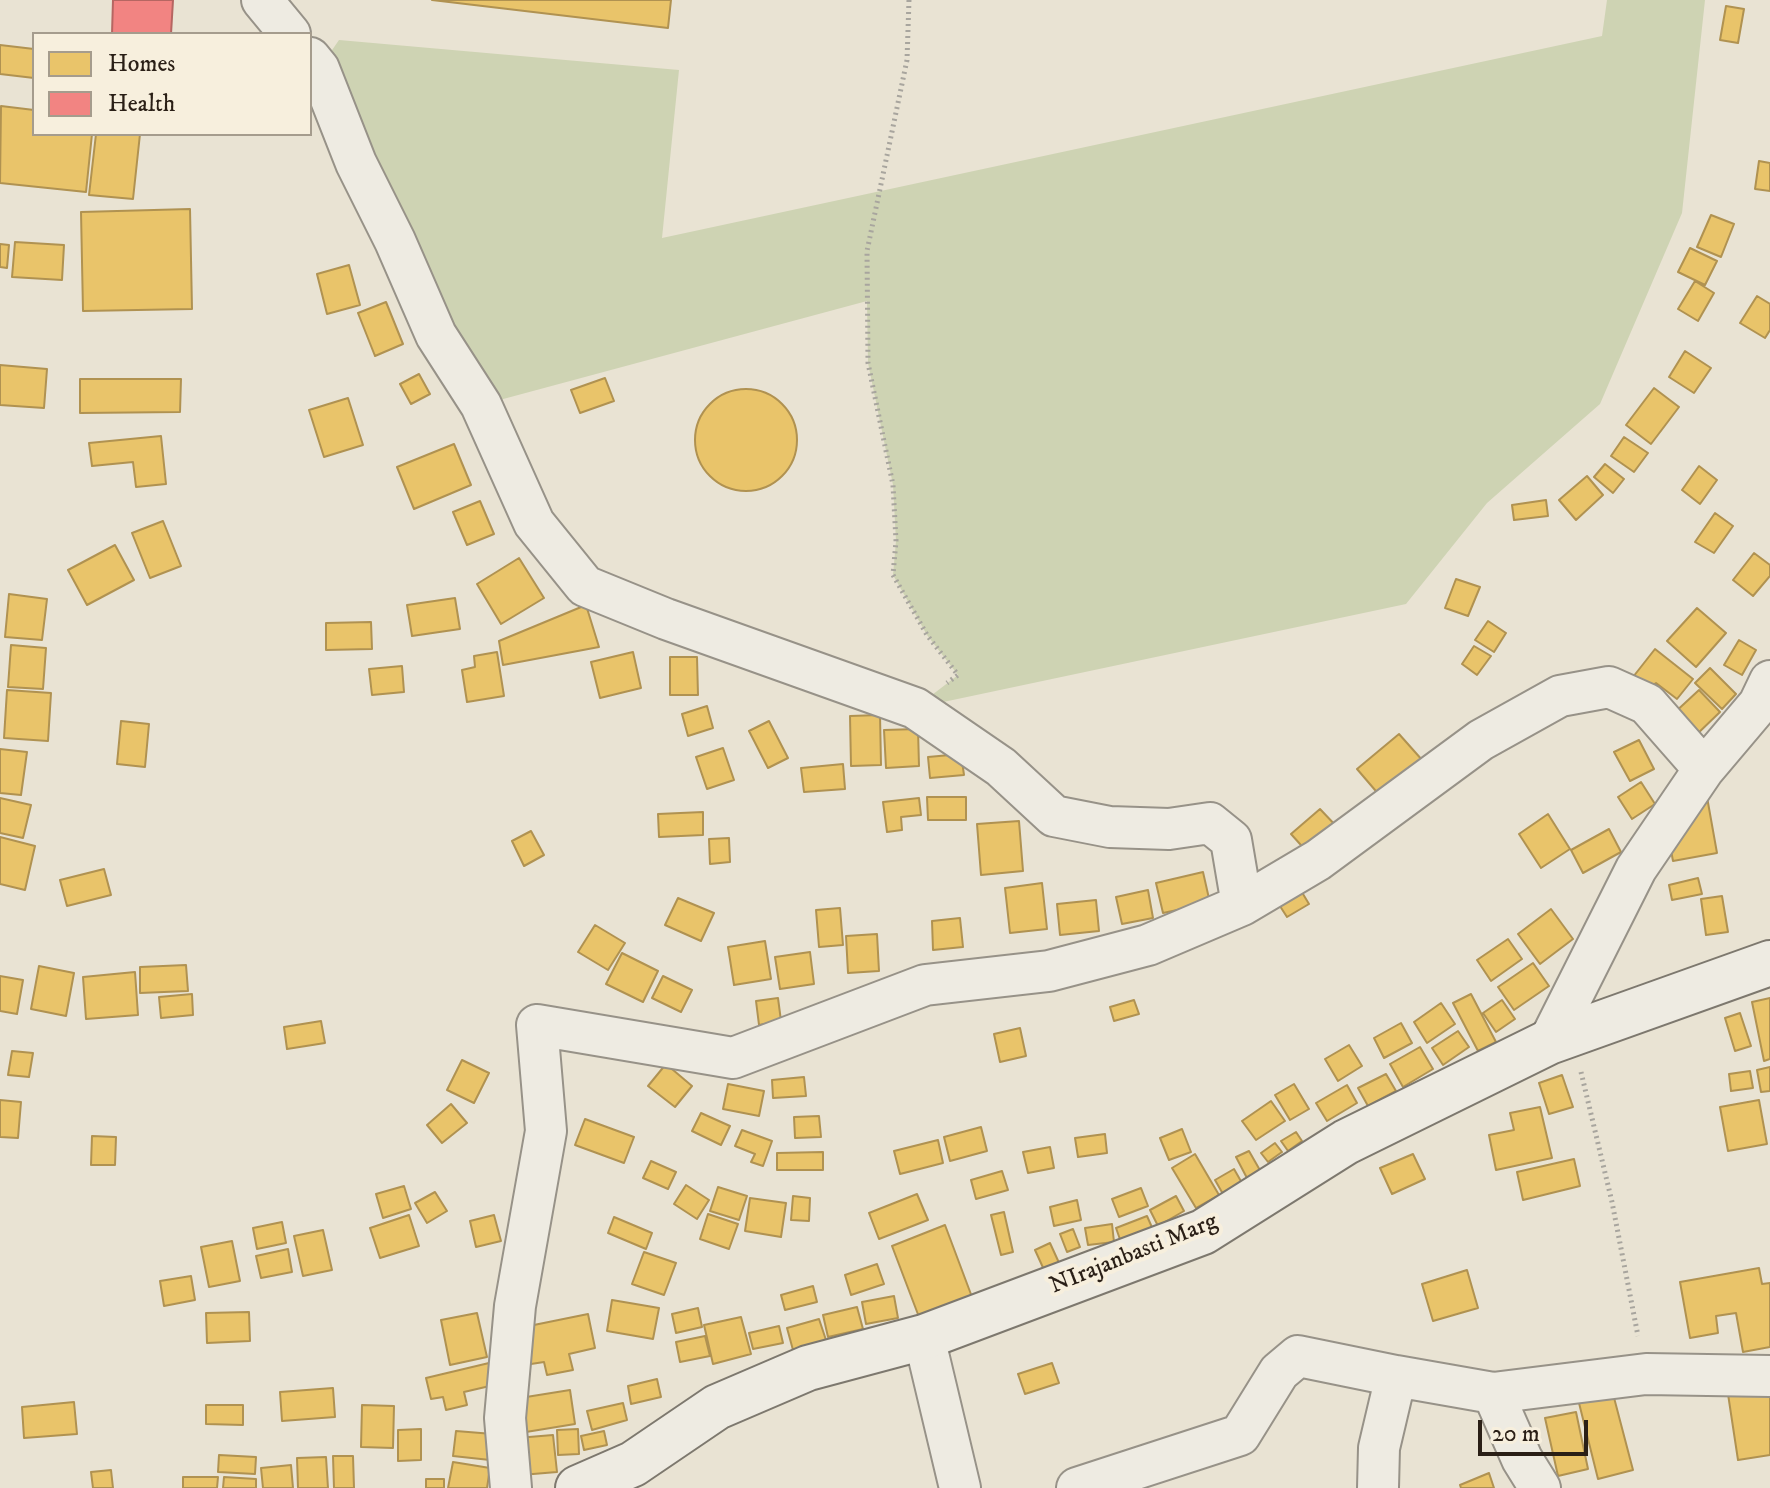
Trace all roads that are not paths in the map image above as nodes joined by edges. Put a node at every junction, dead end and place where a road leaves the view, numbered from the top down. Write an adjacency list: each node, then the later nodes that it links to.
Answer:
1 (262, 0): 2 (street)
2 (288, 32)
3 (312, 60): 6 (street)
4 (1770, 681): 5 (street)
5 (1704, 769): 6 (street); 8 (street)
6 (1242, 905): 13 (street)
7 (1770, 963): 8 (street, NIrajanbasti Marg)
8 (1560, 1037): 9 (street, NIrajanbasti Marg)
9 (924, 1337): 14 (street, NIrajanbasti Marg); 15 (street)
10 (1396, 1376): 12 (street); 16 (street); 17 (street)
11 (1770, 1376): 12 (street)
12 (1493, 1393): 18 (street)
13 (511, 1488)
14 (578, 1488)
15 (960, 1488)
16 (1077, 1488)
17 (1378, 1488)
18 (1540, 1488)

